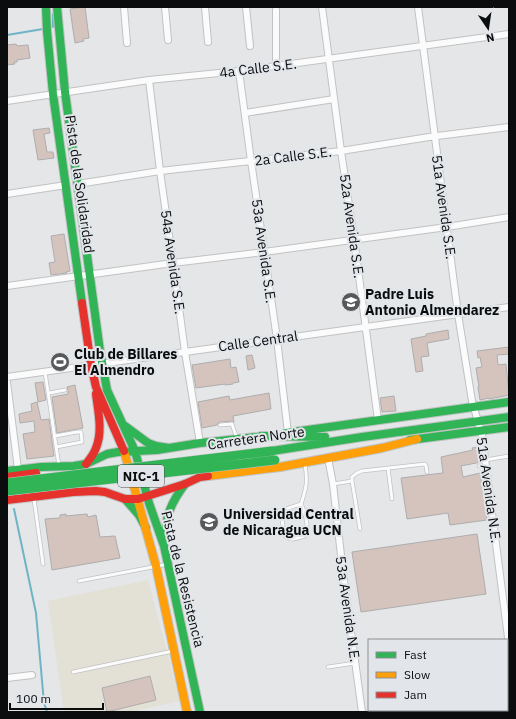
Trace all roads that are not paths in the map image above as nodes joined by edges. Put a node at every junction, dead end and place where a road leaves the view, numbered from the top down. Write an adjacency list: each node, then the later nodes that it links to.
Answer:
1 (46, 7): 21 (main road, Pista de la Solidaridad)
2 (57, 7): 20 (main road, Pista de la Solidaridad)
3 (124, 7): 12 (street)
4 (165, 7): 11 (street)
5 (205, 7): 13 (street)
6 (246, 7): 14 (street)
7 (322, 7): 16 (street, 52a Avenida S.E.)
8 (418, 7): 15 (street, 51a Avenida S.E.)
9 (276, 10): 17 (street)
10 (509, 34): 15 (street, 4a Calle S.E.)
11 (168, 40)
12 (128, 42)
13 (208, 42)
14 (250, 46)
15 (423, 46): 16 (street, 4a Calle S.E.); 26 (street, 51a Avenida S.E.)
16 (329, 58): 17 (street, 4a Calle S.E.); 22 (street, 52a Avenida S.E.)
17 (276, 66): 18 (street, 4a Calle S.E.)
18 (239, 70): 19 (street, 4a Calle S.E.); 24 (street, 53a Avenida S.E.)
19 (149, 80): 20 (street, 4a Calle S.E.); 29 (street, 54a Avenida S.E.)
20 (65, 92): 21 (street, 4a Calle S.E.); 30 (main road, Pista de la Solidaridad)
21 (53, 94): 23 (street, 4a Calle S.E.); 31 (main road, Pista de la Solidaridad)
22 (334, 99): 24 (street); 27 (street, 52a Avenida S.E.)
23 (7, 101)
24 (245, 113): 28 (street, 53a Avenida S.E.)
25 (509, 127): 26 (street, 2a Calle S.E.)
26 (435, 136): 27 (street, 2a Calle S.E.); 34 (street, 51a Avenida S.E.)
27 (340, 151): 28 (street, 2a Calle S.E.); 35 (street, 52a Avenida S.E.)
28 (252, 161): 29 (street, 2a Calle S.E.); 36 (street, 53a Avenida S.E.)
29 (160, 171): 30 (street, 2a Calle S.E.); 37 (street, 54a Avenida S.E.)
30 (78, 184): 38 (main road, Pista de la Solidaridad)
31 (66, 185): 32 (street); 39 (main road, Pista de la Solidaridad)
32 (7, 194)
33 (509, 217): 34 (street)
34 (447, 227): 35 (street); 42 (street, 51a Avenida S.E.)
35 (354, 239): 36 (street); 43 (street, 52a Avenida S.E.)
36 (264, 252): 37 (street); 44 (street, 53a Avenida S.E.)
37 (173, 263): 38 (street); 45 (street, 54a Avenida S.E.)
38 (90, 275): 39 (street); 46 (main road, Pista de la Solidaridad)
39 (78, 276): 40 (street); 47 (main road, Pista de la Solidaridad)
40 (7, 286)
41 (509, 307): 42 (street, Calle Central)
42 (458, 314): 43 (street, Calle Central); 55 (street, 51a Avenida S.E.)
43 (366, 327): 44 (street, Calle Central); 57 (street, 52a Avenida S.E.)
44 (277, 339): 45 (street, Calle Central); 63 (street, 53a Avenida S.E.)
45 (185, 352): 46 (street, Calle Central); 69 (street, 54a Avenida S.E.)
46 (102, 364): 47 (street, Calle Central); 59 (main road, Pista de la Resistencia)
47 (91, 365): 48 (street, Calle Central); 51 (main road, Pista de la Resistencia)
48 (45, 372): 49 (street, Calle Central); 53 (lane)
49 (7, 377)
50 (7, 382): 83 (street)
51 (96, 386): 72 (main road, Pista de la Resistencia); 78 (main road)
52 (65, 390): 53 (lane)
53 (49, 393): 64 (lane)
54 (509, 402): 55 (main road)
55 (474, 407): 57 (main road); 58 (street, 51a Avenida N.E.)
56 (509, 417): 58 (main road, Carretera Norte / NIC-1)
57 (378, 420): 63 (main road)
58 (478, 421): 62 (street, 51a Avenida N.E.); 66 (main road, Carretera Norte / NIC-1)
59 (123, 425): 71 (main road); 73 (main road, Pista de la Resistencia)
60 (220, 425): 67 (lane)
61 (509, 429): 62 (main road, Carretera Norte / NIC-1)
62 (481, 431): 68 (main road, Carretera Norte / NIC-1); 77 (street, 51a Avenida N.E.)
63 (288, 432): 65 (main road)
64 (55, 436): 70 (lane); 70 (lane)
65 (261, 436): 66 (main road); 67 (main road)
66 (362, 437): 88 (main road, Carretera Norte / NIC-1, bridge)
67 (236, 439): 69 (main road)
68 (417, 439): 75 (main road); 91 (main road, Carretera Norte / NIC-1, bridge)
69 (200, 444): 71 (main road)
70 (56, 447): 79 (lane)
71 (169, 448): 73 (main road)
72 (124, 451): 73 (main road); 78 (main road); 95 (main road, Pista de la Resistencia)
73 (134, 451): 93 (main road, Pista de la Resistencia)
74 (509, 456): 77 (lane)
75 (328, 458): 76 (main road); 90 (street, 53a Avenida N.E.)
76 (304, 462): 89 (main road); 98 (lane)
77 (486, 462): 81 (lane); 106 (street, 51a Avenida N.E.)
78 (86, 464): 80 (main road)
79 (59, 466): 80 (main road); 83 (main road)
80 (74, 466): 86 (main road)
81 (479, 466)
82 (388, 468): 85 (lane); 87 (lane); 96 (lane)
83 (18, 469): 84 (main road)
84 (7, 471)
85 (427, 472)
86 (7, 477)
87 (352, 481): 90 (lane); 100 (lane)
88 (7, 483)
89 (185, 484): 93 (main road); 101 (main road)
90 (333, 484): 108 (street, 53a Avenida N.E.)
91 (7, 491)
92 (34, 497): 94 (main road); 97 (main road); 102 (lane)
93 (148, 497): 95 (main road); 101 (main road, Pista de la Resistencia)
94 (124, 499): 95 (main road); 99 (main road)
95 (138, 499): 99 (main road, Pista de la Resistencia)
96 (392, 499)
97 (7, 500)
98 (301, 504): 98 (lane)
99 (146, 528): 104 (main road, Pista de la Resistencia)
100 (360, 530)
101 (164, 546): 103 (main road, Pista de la Resistencia)
102 (43, 564)
103 (168, 564): 104 (lane); 114 (main road, Pista de la Resistencia)
104 (156, 566): 105 (lane); 107 (main road, Pista de la Resistencia)
105 (79, 581)
106 (509, 645)
107 (174, 650): 110 (lane); 113 (main road, Pista de la Resistencia)
108 (356, 663): 109 (lane); 115 (street, 53a Avenida N.E.)
109 (328, 667)
110 (73, 672)
111 (32, 675): 112 (street)
112 (7, 678)
113 (187, 712)
114 (200, 712)
115 (362, 712)

